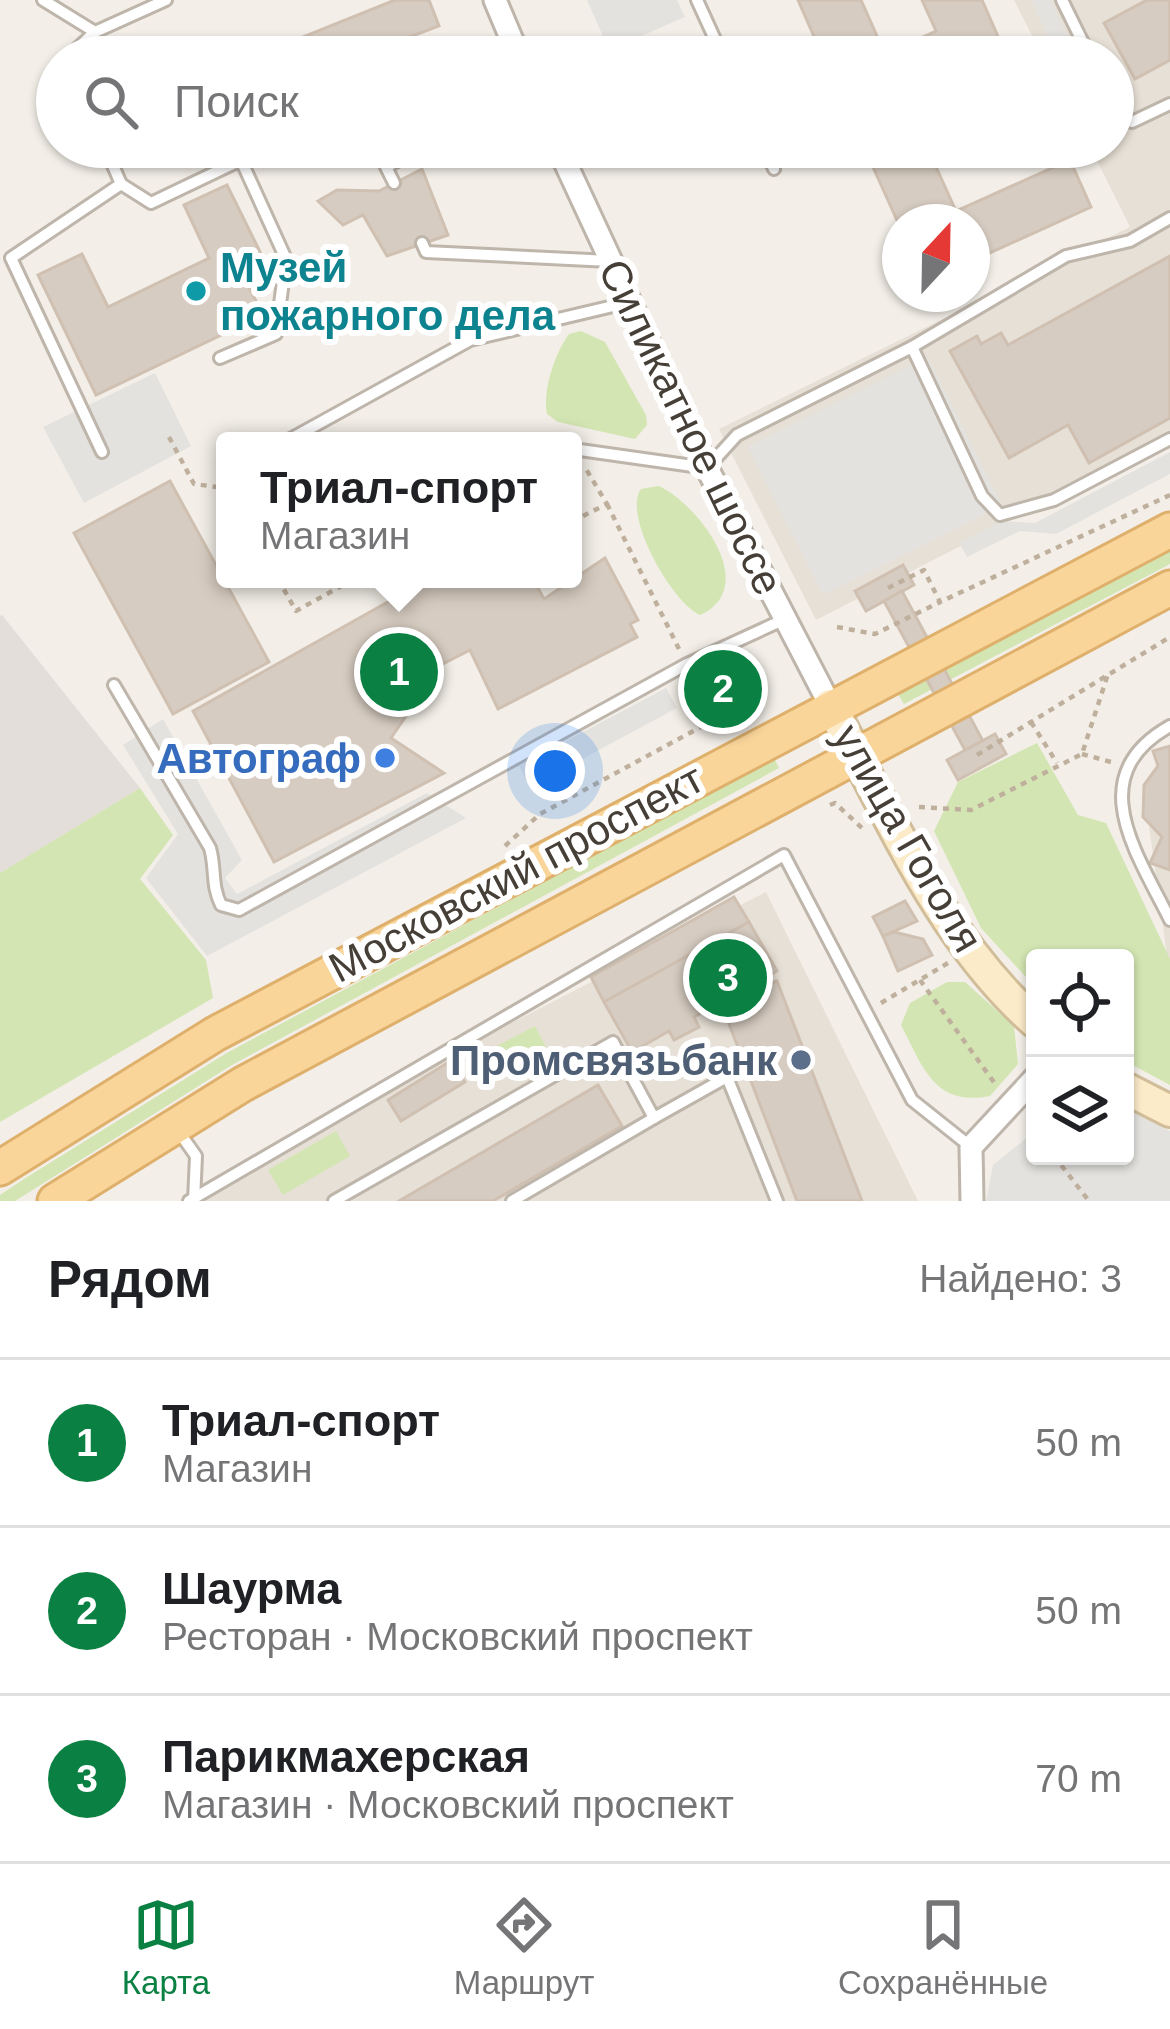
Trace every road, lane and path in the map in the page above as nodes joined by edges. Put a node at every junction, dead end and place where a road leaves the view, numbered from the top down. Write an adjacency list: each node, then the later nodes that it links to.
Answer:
1 (43, 0): 6 (lane)
2 (166, 0): 6 (lane)
3 (495, 0): 8 (street)
4 (697, 0): 9 (lane)
5 (1062, 0): 10 (lane)
6 (95, 32): 7 (lane)
7 (91, 36)
8 (510, 36)
9 (713, 36)
10 (1080, 36)
11 (1170, 104): 12 (lane)
12 (1134, 121)
13 (114, 168): 18 (lane)
14 (225, 168): 18 (lane)
15 (246, 168): 25 (lane)
16 (387, 168): 19 (lane)
17 (568, 168): 22 (street, Силикатное шоссе)
18 (121, 184): 30 (lane)
19 (394, 184)
20 (1170, 218): 24 (lane)
21 (422, 243): 22 (lane)
22 (610, 262): 23 (street, Силикатное шоссе)
23 (630, 302): 26 (lane); 32 (street, Силикатное шоссе)
24 (912, 347): 28 (lane); 32 (lane)
25 (220, 358)
26 (303, 432)
27 (169, 437): 33 (path)
28 (1170, 439)
29 (582, 451): 32 (lane)
30 (102, 452)
31 (582, 463): 35 (path)
32 (707, 468): 43 (street, Силикатное шоссе)
33 (216, 487)
34 (1170, 495): 42 (path)
35 (607, 503): 36 (path); 46 (path)
36 (583, 515)
37 (1170, 530): 49 (main road, Московский проспект)
38 (283, 588): 39 (path)
39 (338, 588)
40 (888, 588): 42 (path)
41 (1170, 588): 52 (main road, Московский проспект)
42 (940, 602): 44 (path)
43 (785, 619): 46 (lane); 49 (street, Силикатное шоссе)
44 (837, 627)
45 (1170, 638): 47 (path)
46 (687, 664): 48 (lane)
47 (1108, 674): 50 (path); 53 (path)
48 (115, 685)
49 (830, 705): 52 (street, улица Гоголя); 71 (main road, Московский проспект)
50 (1031, 722): 54 (path); 55 (path)
51 (1170, 726): 56 (lane)
52 (855, 752): 59 (street, улица Гоголя); 68 (main road, Московский проспект)
53 (1082, 754): 55 (path); 56 (path)
54 (977, 755)
55 (1058, 766): 57 (path)
56 (1127, 767): 58 (lane)
57 (919, 807)
58 (1170, 920)
59 (970, 950): 60 (path); 62 (street, улица Гоголя)
60 (920, 980): 61 (path); 65 (path)
61 (866, 1012): 69 (lane); 72 (lane)
62 (1026, 1012)
63 (1026, 1090): 65 (street)
64 (1134, 1093): 66 (street)
65 (1014, 1107): 69 (street)
66 (1170, 1112)
67 (654, 1118): 74 (lane); 75 (lane); 76 (lane)
68 (175, 1125): 72 (lane); 73 (main road, Московский проспект)
69 (971, 1147): 77 (street)
70 (1061, 1165): 78 (path)
71 (0, 1168)
72 (195, 1200)
73 (55, 1201)
74 (334, 1201)
75 (512, 1201)
76 (777, 1201)
77 (972, 1201)
78 (1089, 1201)

